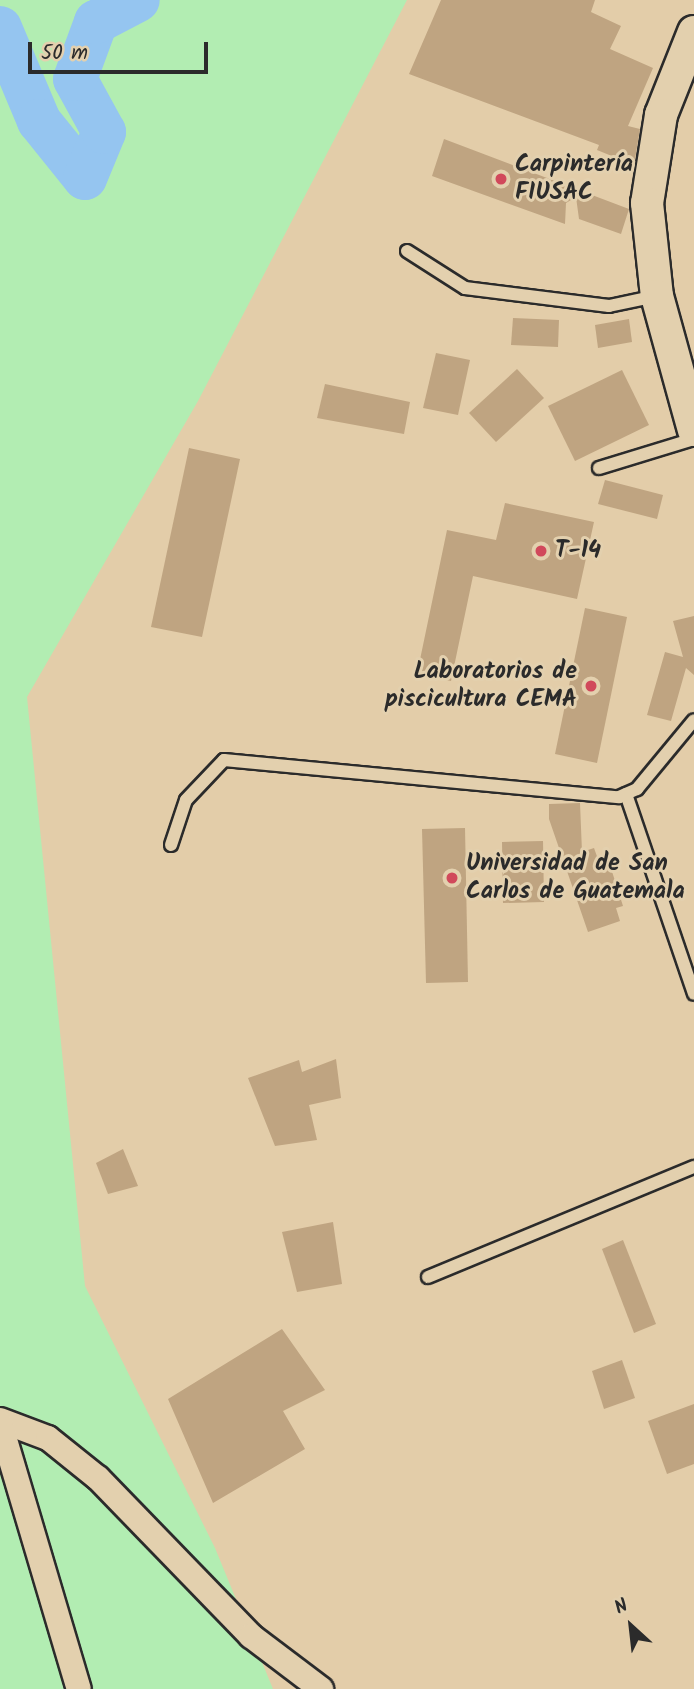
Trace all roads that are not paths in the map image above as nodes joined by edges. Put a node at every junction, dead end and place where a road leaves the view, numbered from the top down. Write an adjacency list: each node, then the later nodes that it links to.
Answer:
1 (694, 32): 3 (street)
2 (407, 251): 3 (lane)
3 (657, 296): 5 (street)
4 (694, 348): 5 (street)
5 (690, 419)
6 (694, 439): 7 (lane)
7 (598, 468)
8 (694, 720): 9 (lane)
9 (626, 794): 10 (lane); 11 (lane)
10 (171, 845)
11 (694, 994)
12 (694, 1167): 13 (lane)
13 (428, 1277)
14 (0, 1421): 15 (street); 16 (street)
15 (79, 1689)
16 (321, 1689)

